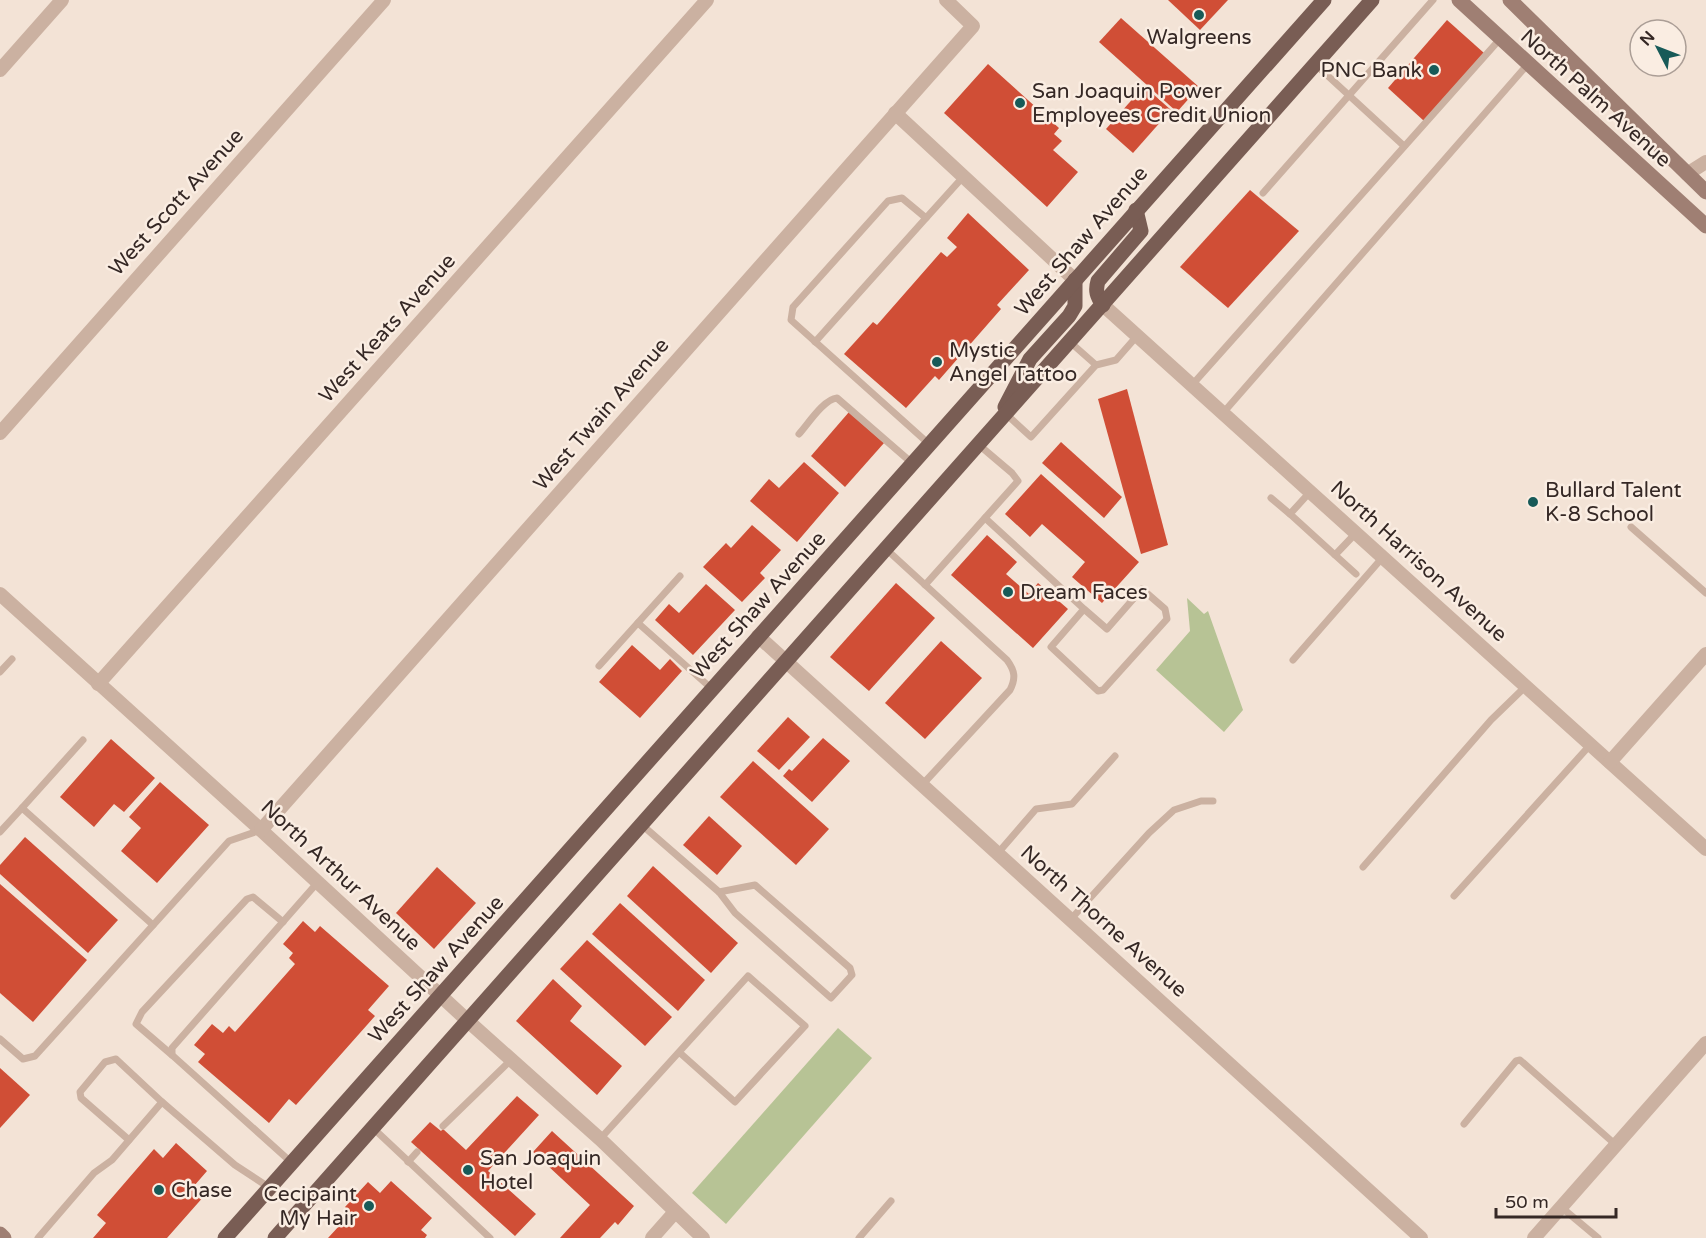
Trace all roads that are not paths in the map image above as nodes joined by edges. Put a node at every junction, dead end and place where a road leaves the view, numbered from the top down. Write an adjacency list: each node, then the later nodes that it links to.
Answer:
1 (62, 0): 13 (street)
2 (384, 0): 34 (street, West Scott Avenue)
3 (707, 0): 62 (street, West Keats Avenue)
4 (946, 0): 15 (street, West Twain Avenue)
5 (1372, 0): 11 (main road)
6 (1433, 0): 14 (lane)
7 (1459, 0): 10 (main road, North Palm Avenue)
8 (1510, 0): 18 (main road, North Palm Avenue)
9 (1318, 2): 22 (main road, West Shaw Avenue)
10 (1500, 39): 12 (main road, North Palm Avenue); 16 (lane)
11 (1315, 64): 14 (lane); 26 (main road)
12 (1528, 64): 24 (main road, North Palm Avenue); 32 (lane)
13 (0, 70)
14 (1349, 96): 16 (lane); 21 (lane)
15 (895, 113): 19 (street); 73 (street, West Twain Avenue)
16 (1404, 146): 31 (lane)
17 (1706, 162): 18 (street)
18 (1687, 174): 20 (main road, North Palm Avenue)
19 (963, 177): 23 (lane); 25 (street)
20 (1706, 192)
21 (1263, 193)
22 (1136, 210): 25 (main road, West Shaw Avenue); 26 (main road)
23 (926, 218): 28 (lane); 28 (lane)
24 (1706, 226)
25 (1075, 280): 33 (main road); 36 (main road, West Shaw Avenue)
26 (1103, 305): 27 (street, North Harrison Avenue); 29 (main road)
27 (1137, 336): 30 (lane); 31 (street, North Harrison Avenue)
28 (815, 342): 36 (lane)
29 (1070, 342): 30 (lane); 33 (main road)
30 (1096, 365): 33 (lane)
31 (1192, 385): 32 (street, North Harrison Avenue)
32 (1223, 413): 39 (street, North Harrison Avenue)
33 (1002, 419): 37 (main road)
34 (0, 433)
35 (799, 434): 38 (lane)
36 (929, 444): 38 (main road, West Shaw Avenue)
37 (979, 445): 42 (lane); 45 (main road)
38 (912, 463): 55 (main road, West Shaw Avenue)
39 (1310, 492): 41 (lane); 44 (street, North Harrison Avenue)
40 (1271, 498): 41 (lane)
41 (1290, 514): 46 (lane)
42 (985, 518): 50 (lane); 53 (lane)
43 (1631, 527): 51 (lane)
44 (1356, 533): 46 (lane); 47 (street, North Harrison Avenue)
45 (886, 549): 50 (lane); 59 (main road)
46 (1335, 555): 48 (lane)
47 (1383, 557): 58 (lane); 63 (street, North Harrison Avenue)
48 (1356, 574)
49 (680, 576): 54 (lane)
50 (925, 585): 69 (lane)
51 (1706, 593)
52 (0, 594): 62 (street, North Arthur Avenue)
53 (1084, 609): 53 (lane)
54 (638, 623): 60 (lane); 64 (lane)
55 (758, 636): 59 (street, North Thorne Avenue); 64 (main road, West Shaw Avenue)
56 (1706, 654): 68 (street)
57 (12, 659): 61 (lane)
58 (1293, 660)
59 (787, 661): 69 (street, North Thorne Avenue); 72 (main road)
60 (599, 666)
61 (0, 672)
62 (98, 684): 73 (street, North Arthur Avenue)
63 (1526, 686): 66 (street, North Harrison Avenue); 77 (lane)
64 (712, 689): 84 (main road, West Shaw Avenue)
65 (83, 740): 71 (lane)
66 (1591, 744): 68 (street, North Harrison Avenue); 80 (lane)
67 (1115, 756): 76 (lane)
68 (1610, 762): 75 (street, North Harrison Avenue)
69 (922, 785): 76 (street, North Thorne Avenue)
70 (1213, 801): 81 (lane)
71 (22, 808): 74 (lane); 83 (lane)
72 (642, 825): 79 (lane); 85 (main road)
73 (261, 830): 78 (street, North Arthur Avenue); 83 (lane)
74 (0, 832)
75 (1706, 849)
76 (998, 854): 81 (street, North Thorne Avenue)
77 (1363, 867)
78 (318, 882): 82 (lane); 84 (street, North Arthur Avenue)
79 (718, 892): 79 (lane)
80 (1454, 896)
81 (1071, 919): 114 (street, North Thorne Avenue)
82 (283, 922): 89 (lane); 89 (lane)
83 (153, 926): 86 (lane)
84 (441, 996): 85 (street, North Arthur Avenue); 100 (main road, West Shaw Avenue)
85 (468, 1021): 90 (street, North Arthur Avenue); 94 (main road)
86 (0, 1039)
87 (1706, 1043): 97 (street)
88 (679, 1052): 88 (lane); 95 (lane)
89 (172, 1055): 100 (lane)
90 (511, 1060): 93 (lane); 95 (street, North Arthur Avenue)
91 (162, 1102): 96 (lane); 96 (lane); 101 (lane)
92 (1464, 1124): 97 (lane)
93 (443, 1126)
94 (373, 1128): 99 (lane); 106 (main road)
95 (600, 1139): 104 (street, North Arthur Avenue)
96 (129, 1140): 108 (lane)
97 (1616, 1144): 103 (street)
98 (417, 1152): 99 (lane)
99 (408, 1162): 110 (lane)
100 (292, 1163): 101 (main road, West Shaw Avenue)
101 (270, 1188): 109 (main road, West Shaw Avenue)
102 (891, 1201): 113 (lane)
103 (1561, 1207): 115 (street); 116 (lane)
104 (675, 1212): 111 (street); 112 (street, North Arthur Avenue)
105 (0, 1234): 107 (main road)
106 (279, 1237)
107 (4, 1238)
108 (38, 1238)
109 (225, 1238)
110 (490, 1238)
111 (652, 1238)
112 (703, 1238)
113 (859, 1238)
114 (1421, 1238)
115 (1534, 1238)
116 (1598, 1238)

